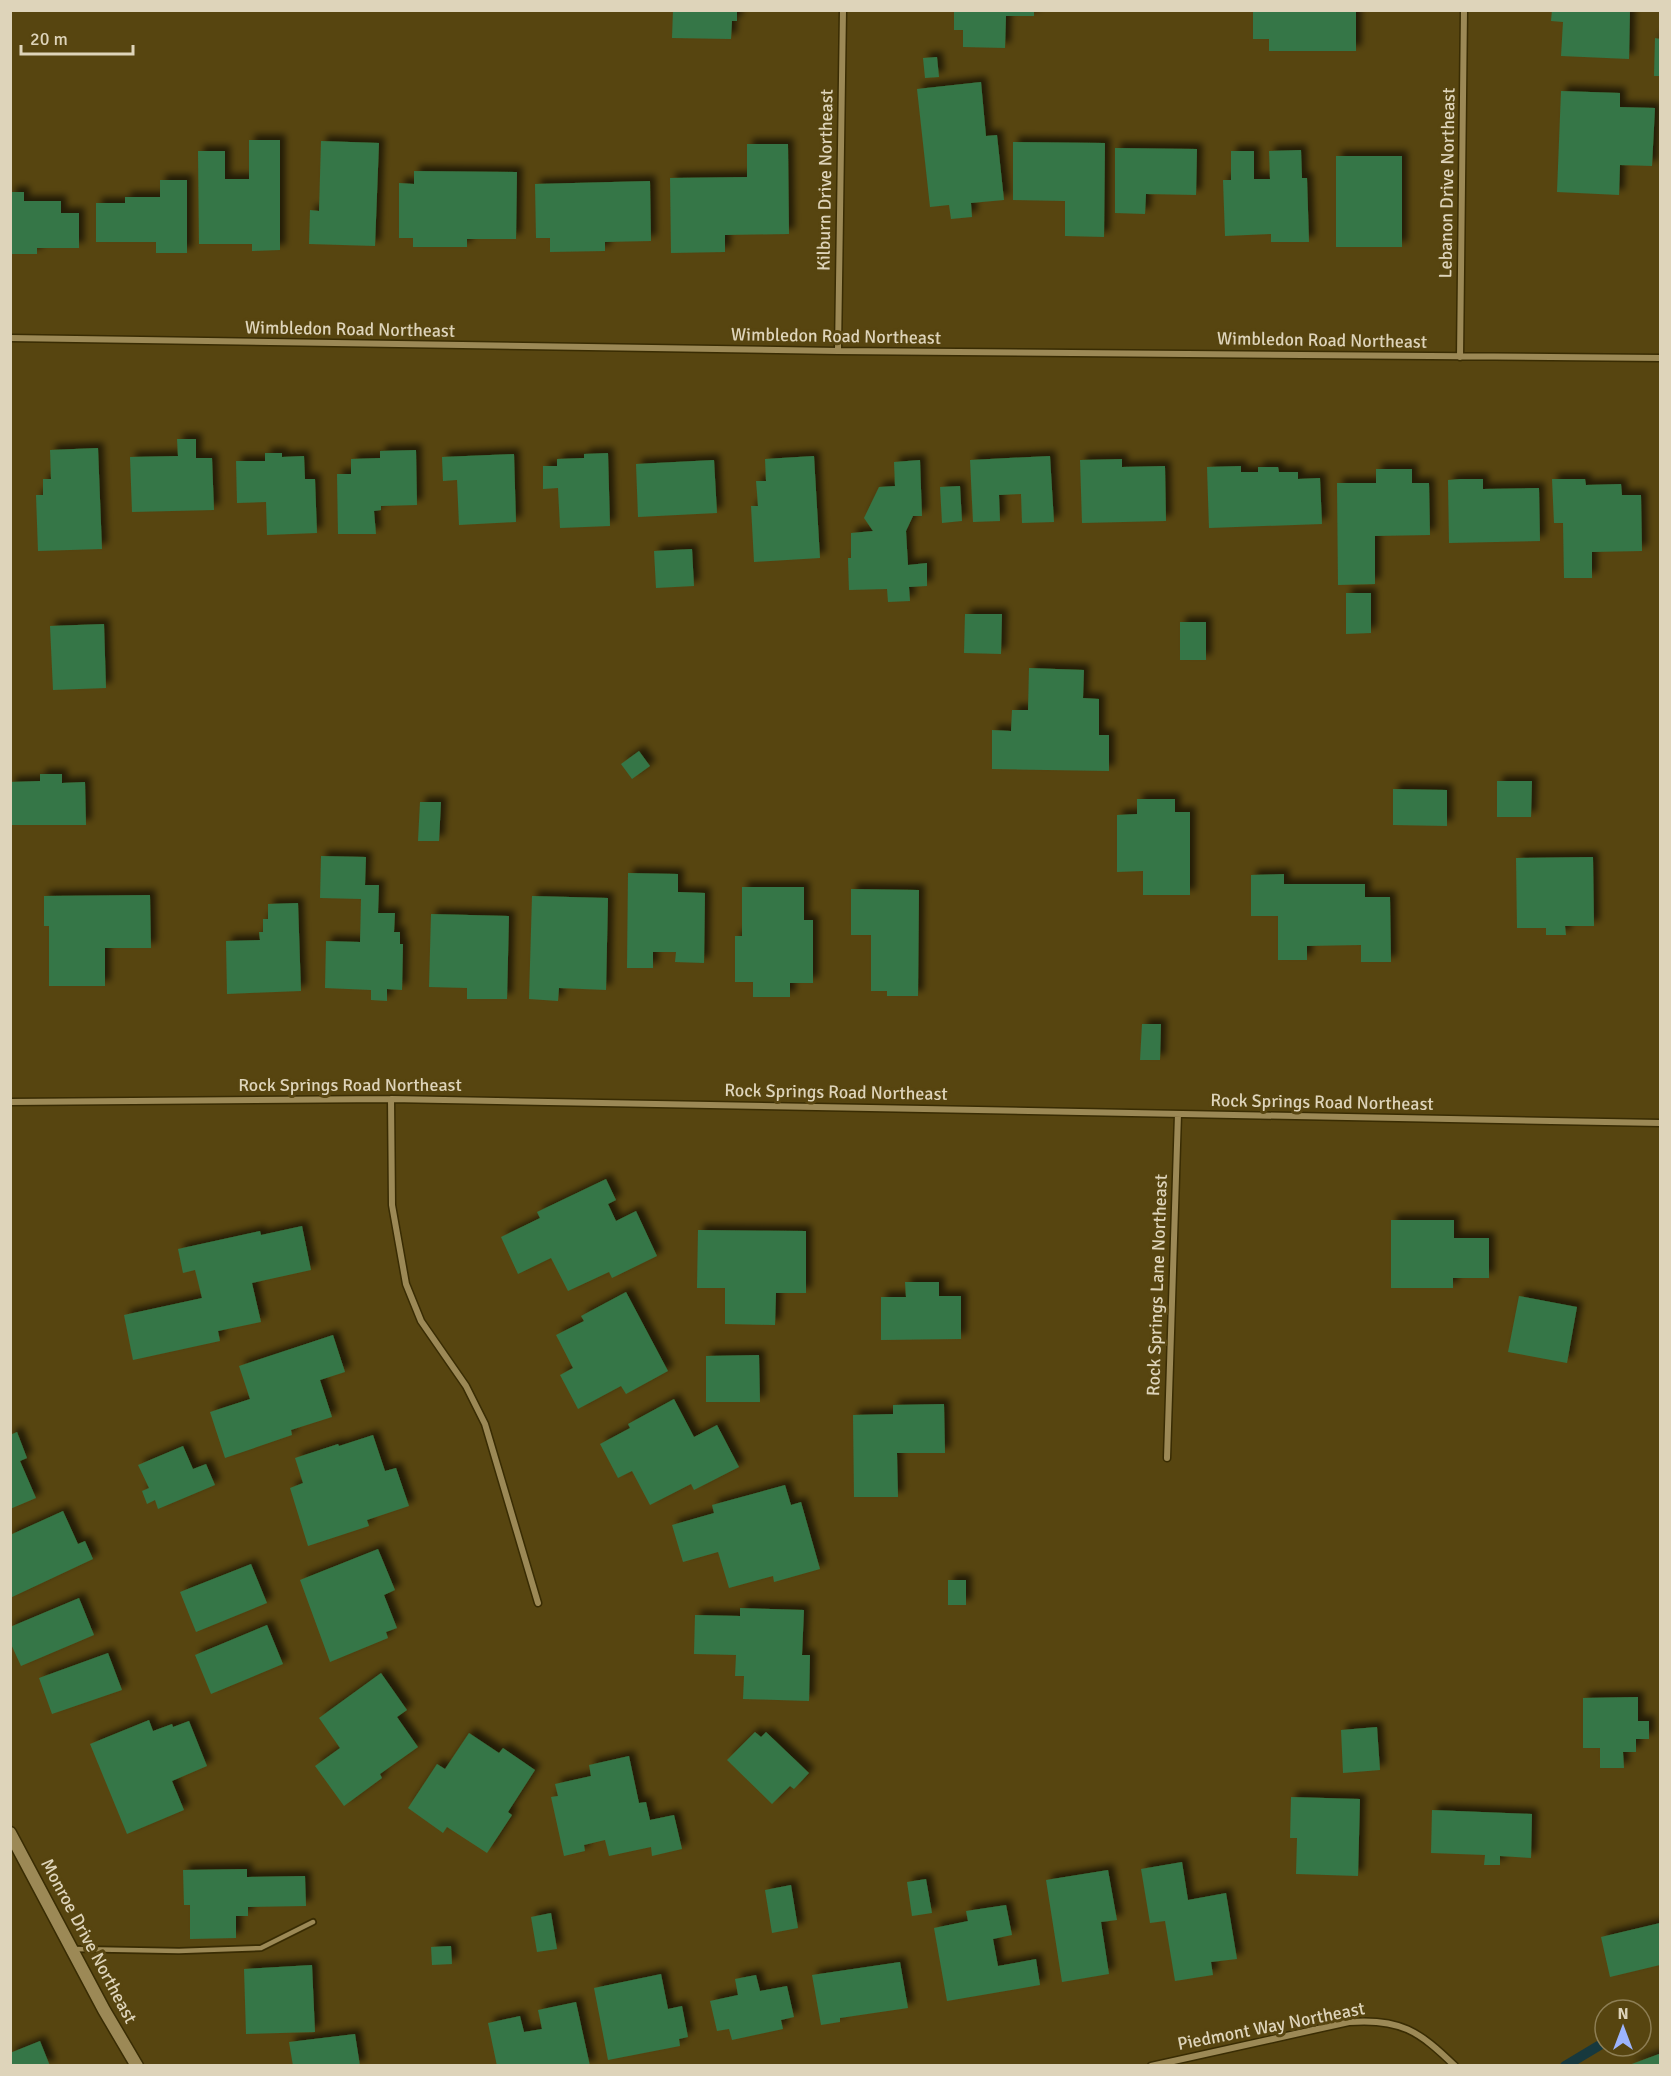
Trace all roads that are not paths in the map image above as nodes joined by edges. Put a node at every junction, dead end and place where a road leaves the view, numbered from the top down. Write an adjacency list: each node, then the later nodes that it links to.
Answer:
1 (843, 10): 4 (street, Kilburn Drive Northeast)
2 (1464, 10): 5 (street, Lebanon Drive Northeast)
3 (10, 338): 4 (street, Wimbledon Road Northeast)
4 (838, 351): 5 (street, Wimbledon Road Northeast)
5 (1460, 357): 6 (street, Wimbledon Road Northeast)
6 (1660, 358)
7 (391, 1099): 8 (street, Rock Springs Road Northeast); 9 (street, Rock Springs Road Northeast); 12 (street)
8 (10, 1102)
9 (1178, 1114): 10 (street, Rock Springs Road Northeast); 11 (street, Rock Springs Lane Northeast)
10 (1660, 1124)
11 (1167, 1458)
12 (538, 1603)
13 (10, 1833): 15 (main road, Monroe Drive Northeast)
14 (313, 1922): 15 (lane)
15 (72, 1949): 16 (main road, Monroe Drive Northeast)
16 (137, 2066)
17 (1151, 2066): 18 (street, Piedmont Way Northeast)
18 (1455, 2066)

